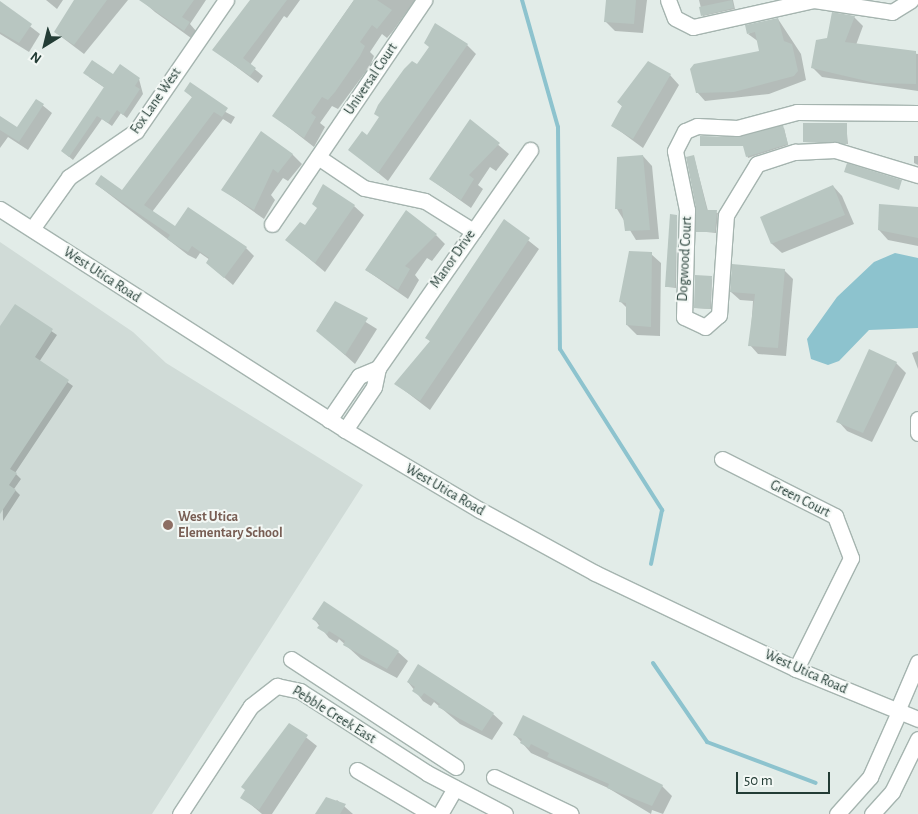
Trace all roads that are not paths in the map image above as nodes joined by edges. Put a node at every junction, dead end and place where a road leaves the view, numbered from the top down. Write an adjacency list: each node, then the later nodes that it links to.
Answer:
1 (226, 0): 11 (street, Fox Lane West)
2 (424, 0): 7 (street, Universal Court)
3 (668, 0): 4 (street)
4 (911, 0)
5 (918, 113): 8 (street, Dogwood Court)
6 (530, 150): 12 (street, Manor Drive)
7 (318, 157): 10 (street, Universal Court); 12 (street)
8 (918, 175)
9 (0, 209): 11 (street, West Utica Road)
10 (272, 224)
11 (32, 229): 14 (street, West Utica Road)
12 (473, 231): 13 (street, Manor Drive)
13 (378, 368): 14 (street, Manor Drive); 16 (street, Manor Drive)
14 (329, 420): 16 (street, West Utica Road)
15 (918, 420): 17 (street)
16 (345, 430): 21 (street, West Utica Road)
17 (918, 432)
18 (722, 460): 21 (street, Green Court)
19 (291, 659): 23 (street)
20 (918, 662): 22 (street)
21 (796, 669): 22 (street, West Utica Road)
22 (898, 711): 24 (street, West Utica Road); 36 (street)
23 (372, 712): 25 (street); 27 (street)
24 (918, 719)
25 (360, 730): 30 (street, Pebble Creek East); 32 (street, Pebble Creek East)
26 (918, 739): 37 (street)
27 (456, 767)
28 (357, 770): 33 (street)
29 (494, 777): 31 (street)
30 (455, 788): 34 (street); 35 (street, Pebble Creek East)
31 (573, 813)
32 (180, 814)
33 (431, 814)
34 (440, 814)
35 (505, 814)
36 (837, 814)
37 (872, 814)

